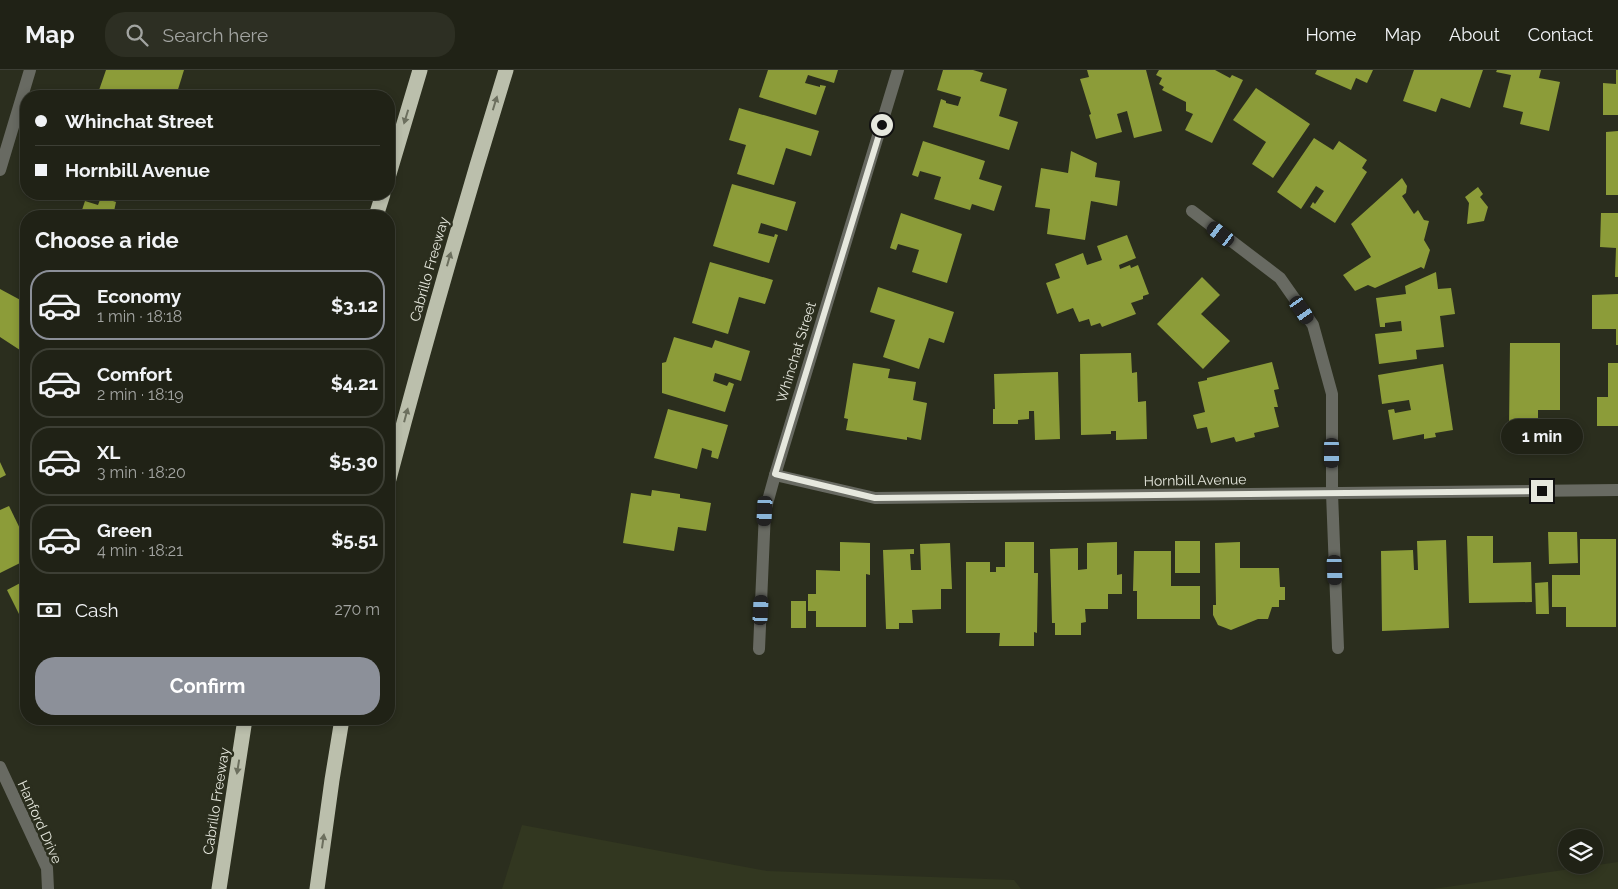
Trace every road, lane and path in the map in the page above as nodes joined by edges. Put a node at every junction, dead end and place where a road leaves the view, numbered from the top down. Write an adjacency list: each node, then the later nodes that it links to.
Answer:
1 (30, 70): 5 (street)
2 (420, 70): 7 (highway, one-way to 7)
3 (506, 70): 10 (highway, Cabrillo Freeway, one-way to 3)
4 (898, 70): 11 (street, Whinchat Street)
5 (24, 90)
6 (20, 103): 8 (street)
7 (395, 154)
8 (0, 170)
9 (1192, 211): 13 (street)
10 (395, 457)
11 (775, 474): 13 (street, Hornbill Avenue); 15 (street, Whinchat Street)
12 (1618, 490): 13 (street, Hornbill Avenue)
13 (1332, 493): 14 (street)
14 (1338, 648)
15 (759, 649)
16 (244, 725): 20 (highway, Cabrillo Freeway, one-way to 20)
17 (341, 725): 21 (highway, one-way to 17)
18 (0, 767): 19 (street, Hanford Drive)
19 (48, 889)
20 (218, 889)
21 (317, 889)

